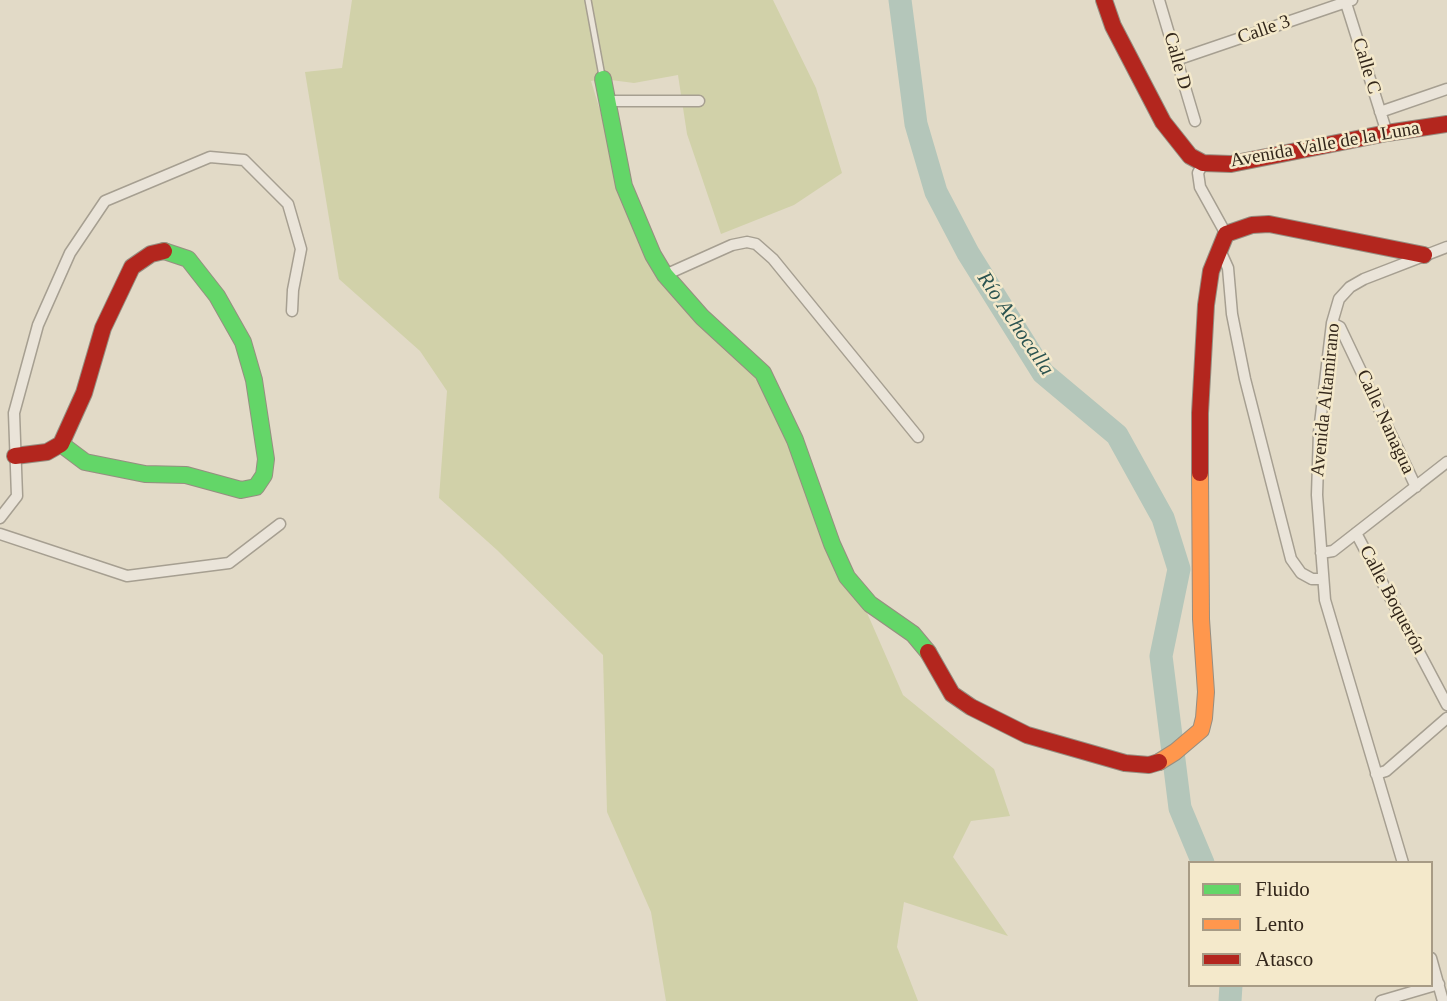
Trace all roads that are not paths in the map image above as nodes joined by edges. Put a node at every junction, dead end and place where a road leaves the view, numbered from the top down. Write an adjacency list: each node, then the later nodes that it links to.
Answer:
1 (587, 0): 6 (lane)
2 (1104, 0): 14 (street)
3 (1159, 0): 5 (street, Calle D)
4 (1348, 1): 5 (street, Calle 3); 10 (street, Calle C)
5 (1176, 60): 11 (street, Calle D)
6 (603, 79): 8 (street)
7 (1447, 89): 10 (street)
8 (606, 101): 9 (street); 18 (street)
9 (699, 101)
10 (1380, 112): 13 (street, Calle C)
11 (1195, 121)
12 (1447, 124): 13 (street, Avenida Valle de la Luna)
13 (1387, 133): 14 (street, Avenida Valle de la Luna)
14 (1203, 163): 15 (street)
15 (1223, 241): 17 (street); 18 (street); 31 (street)
16 (1447, 247): 17 (street, Avenida Altamirano)
17 (1424, 255): 20 (street, Avenida Altamirano)
18 (665, 275): 21 (street)
19 (292, 311): 23 (street)
20 (1332, 323): 25 (street, Calle Nanagua); 30 (street, Avenida Altamirano)
21 (918, 437)
22 (61, 444): 22 (street); 23 (street)
23 (15, 456): 26 (street)
24 (1447, 463): 25 (street)
25 (1416, 487): 28 (street)
26 (0, 518)
27 (281, 524): 29 (street)
28 (1356, 533): 30 (street); 32 (street, Calle Boquerón)
29 (0, 534)
30 (1321, 553): 31 (street, Avenida Altamirano)
31 (1322, 579): 35 (street, Avenida Altamirano)
32 (1447, 705)
33 (1443, 722): 34 (street); 35 (street)
34 (1447, 735)
35 (1376, 774): 36 (street, Avenida Altamirano)
36 (1401, 861)
37 (1433, 964): 38 (street)
38 (1439, 984): 39 (street); 42 (street)
39 (1433, 986)
40 (1429, 987): 41 (street)
41 (1381, 1001)
42 (1443, 1001)

